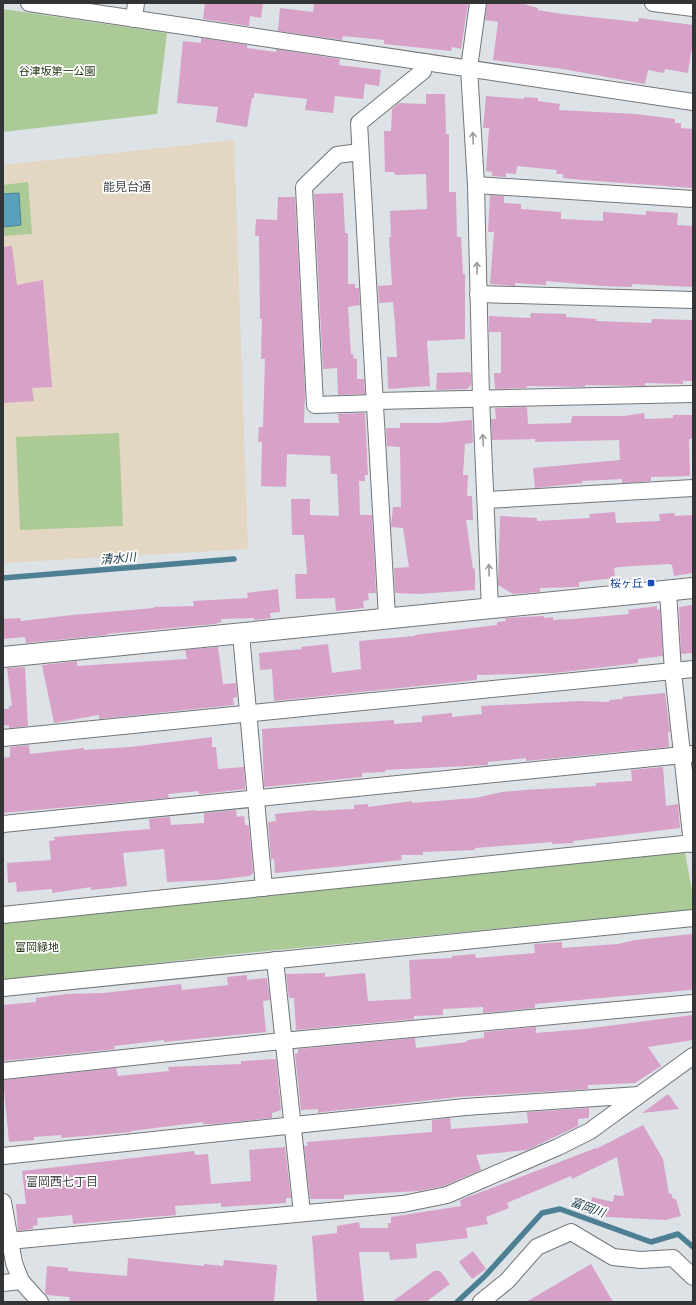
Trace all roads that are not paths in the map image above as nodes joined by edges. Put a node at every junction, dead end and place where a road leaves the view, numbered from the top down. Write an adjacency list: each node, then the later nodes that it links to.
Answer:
1 (29, 3): 5 (street)
2 (478, 3): 7 (street)
3 (653, 3): 4 (street)
4 (693, 8)
5 (135, 11): 6 (street)
6 (425, 62): 7 (street); 9 (street)
7 (469, 68): 8 (street); 10 (street, one-way to 7)
8 (693, 102)
9 (360, 152): 16 (street); 16 (street)
10 (476, 185): 11 (street); 12 (street, one-way to 10)
11 (693, 199)
12 (478, 294): 13 (street); 15 (street)
13 (693, 300)
14 (693, 394): 15 (street)
15 (481, 398): 16 (street); 18 (street, one-way to 15)
16 (376, 402): 22 (street)
17 (693, 488): 18 (street)
18 (486, 500): 21 (street, one-way to 18)
19 (693, 588): 20 (street)
20 (668, 591): 21 (street); 26 (street)
21 (490, 609): 22 (street)
22 (387, 617): 23 (street)
23 (241, 634): 24 (street); 27 (street)
24 (3, 657)
25 (693, 669): 26 (street)
26 (673, 672): 27 (street); 29 (street)
27 (248, 713): 28 (street); 30 (street)
28 (3, 738)
29 (688, 754): 30 (street); 32 (street)
30 (256, 798): 31 (street); 33 (street)
31 (3, 824)
32 (693, 844): 33 (street)
33 (264, 888): 34 (street)
34 (3, 915)
35 (693, 918): 36 (street)
36 (275, 960): 37 (street); 39 (street)
37 (3, 988)
38 (693, 1003): 39 (street)
39 (282, 1041): 41 (street); 43 (street)
40 (693, 1056): 42 (street)
41 (3, 1071)
42 (639, 1095): 43 (street); 46 (street)
43 (291, 1126): 44 (street); 46 (street)
44 (3, 1156)
45 (3, 1202): 47 (street)
46 (302, 1214): 47 (street)
47 (8, 1241): 49 (street)
48 (693, 1277): 52 (street)
49 (21, 1281): 50 (street); 51 (street)
50 (3, 1283)
51 (40, 1302)
52 (480, 1302)

